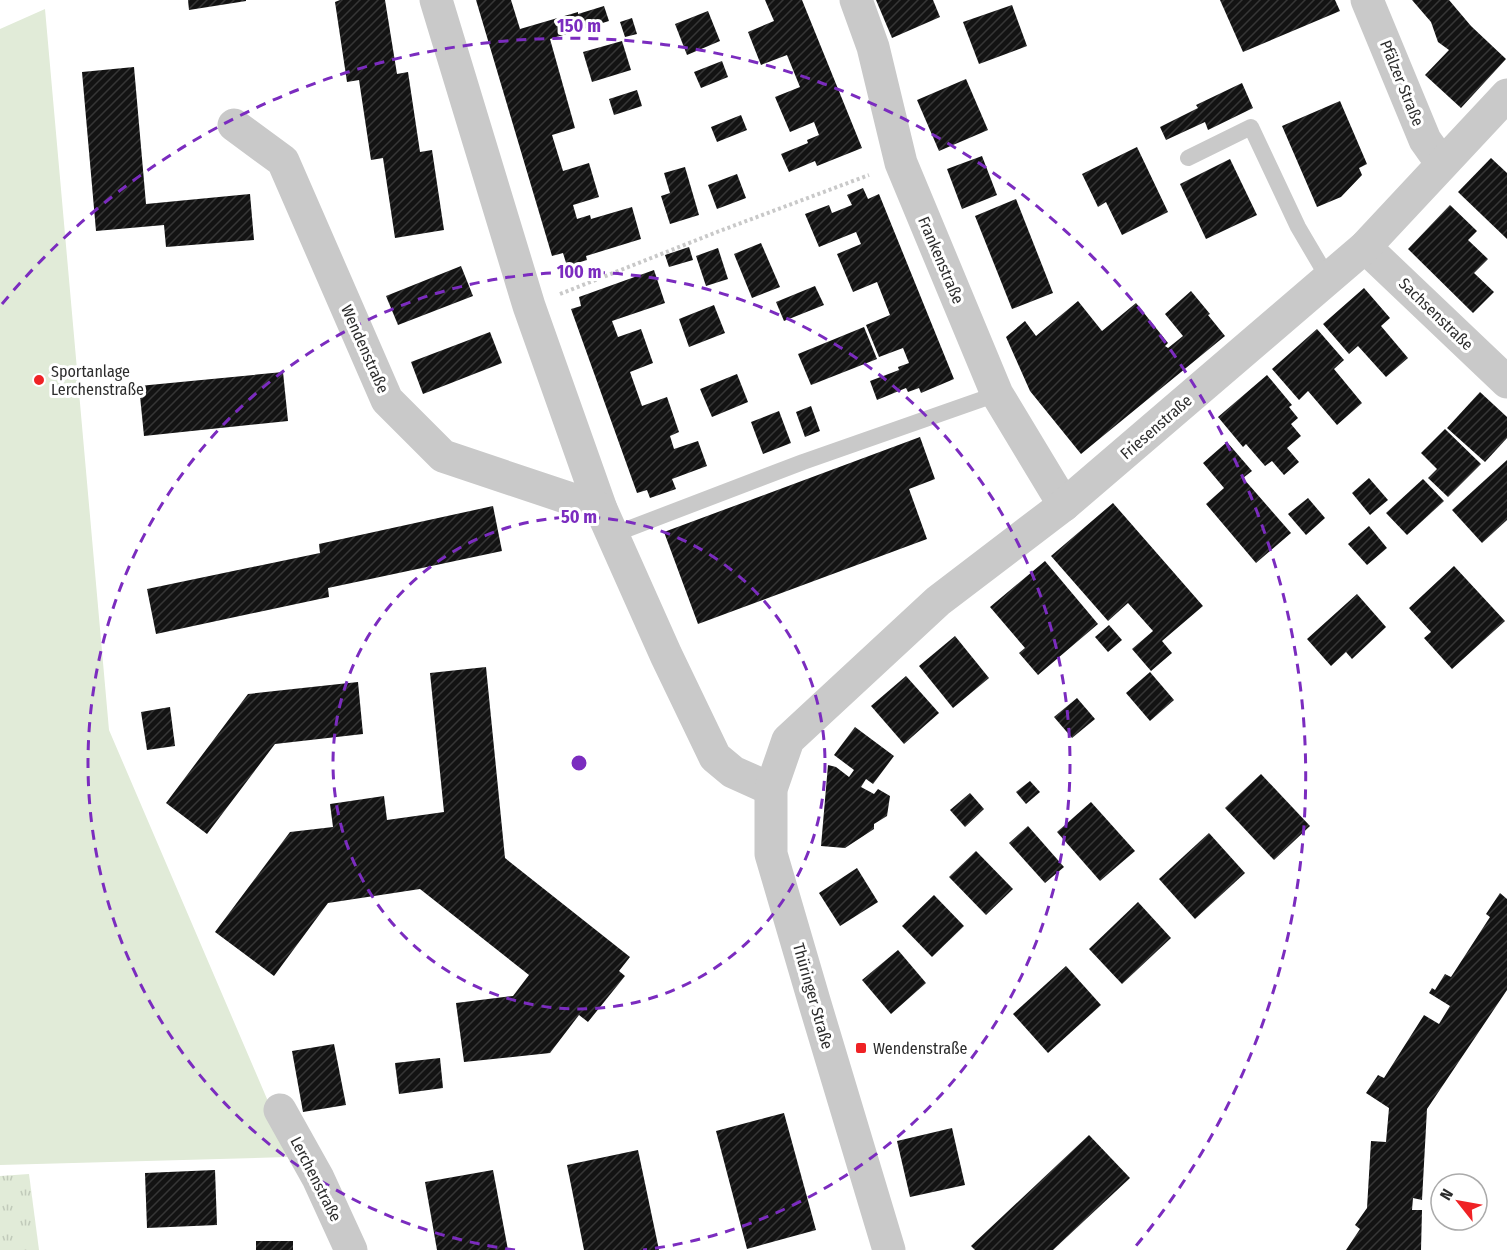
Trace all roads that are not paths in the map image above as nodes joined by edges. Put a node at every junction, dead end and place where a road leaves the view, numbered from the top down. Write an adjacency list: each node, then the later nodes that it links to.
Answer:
1 (436, 0): 13 (street)
2 (856, 0): 11 (street, Frankenstraße)
3 (1367, 0): 7 (street, Pfälzer Straße)
4 (1507, 95): 7 (street, Friesenstraße)
5 (234, 125): 13 (street, Wendenstraße)
6 (1188, 158): 9 (lane)
7 (1442, 164): 8 (street, Friesenstraße)
8 (1365, 247): 9 (street, Friesenstraße); 10 (street, Sachsenstraße)
9 (1328, 279): 12 (street, Friesenstraße)
10 (1507, 382)
11 (997, 394): 12 (street, Frankenstraße); 13 (lane)
12 (1064, 505): 14 (street, Friesenstraße)
13 (607, 522): 15 (street)
14 (788, 740): 15 (street, Thüringer Straße)
15 (771, 789): 18 (street, Thüringer Straße)
16 (280, 1110): 17 (street, Lerchenstraße)
17 (351, 1250)
18 (889, 1250)

